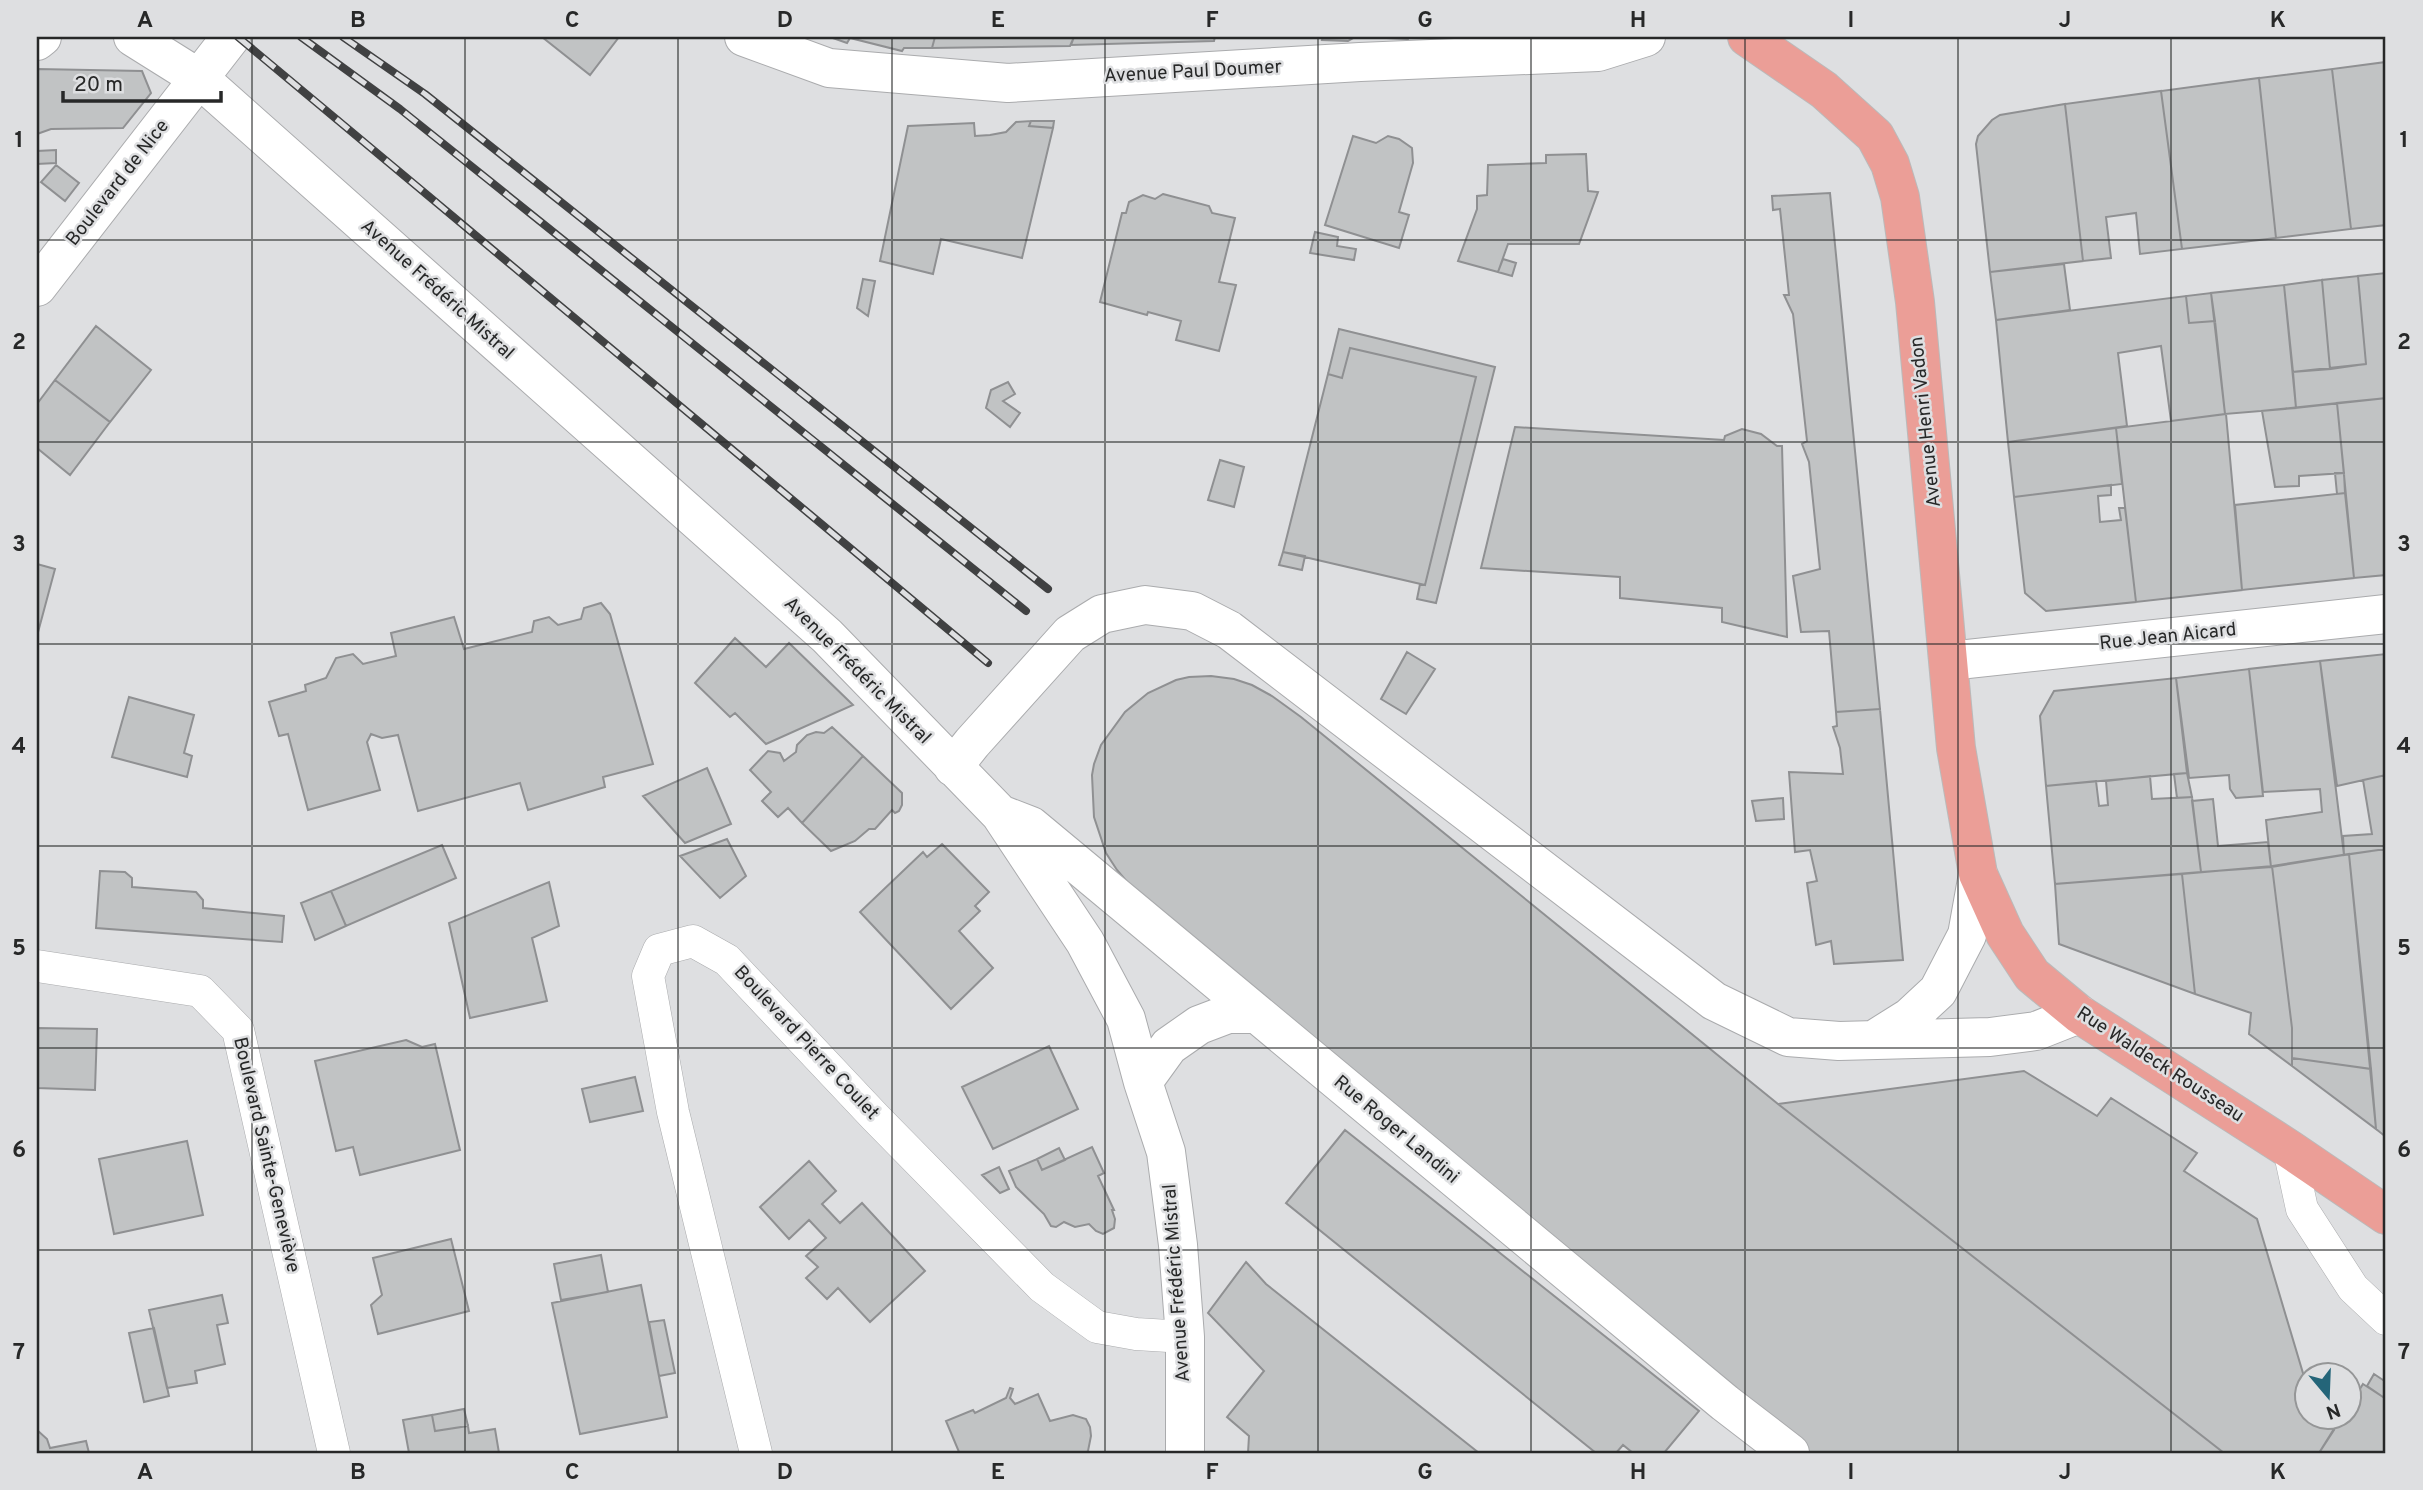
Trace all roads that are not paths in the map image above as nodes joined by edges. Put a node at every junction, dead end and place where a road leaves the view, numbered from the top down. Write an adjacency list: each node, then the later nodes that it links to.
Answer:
1 (42, 37): 6 (street)
2 (133, 37): 7 (street, Avenue Frédéric Mistral)
3 (744, 37): 4 (street, Avenue Paul Doumer)
4 (1646, 37)
5 (1747, 37): 10 (main road, Avenue Henri Vadon)
6 (37, 41)
7 (216, 57): 8 (street, Boulevard de Nice); 11 (street, Avenue Frédéric Mistral)
8 (37, 287)
9 (2386, 614): 10 (street, Rue Jean Aicard)
10 (1950, 660): 13 (main road, Avenue Henri Vadon)
11 (953, 767): 12 (street, Avenue Frédéric Mistral); 17 (street)
12 (1000, 814): 15 (street, Rue Roger Landini); 18 (street, Avenue Frédéric Mistral)
13 (1978, 874): 16 (main road, Rue Waldeck Rousseau); 17 (street)
14 (37, 966): 23 (lane, Boulevard Sainte-Geneviève)
15 (1257, 1014): 18 (street); 26 (street, Rue Roger Landini)
16 (2079, 1014): 17 (street); 19 (main road, Rue Waldeck Rousseau)
17 (1875, 1040)
18 (1143, 1082): 22 (street, Avenue Frédéric Mistral)
19 (2288, 1149): 20 (main road, Rue Waldeck Rousseau); 21 (lane)
20 (2386, 1215)
21 (2386, 1319)
22 (1185, 1337): 24 (lane, Boulevard Pierre Coulet); 25 (street, Avenue Frédéric Mistral)
23 (334, 1453)
24 (756, 1453)
25 (1185, 1453)
26 (1790, 1453)

